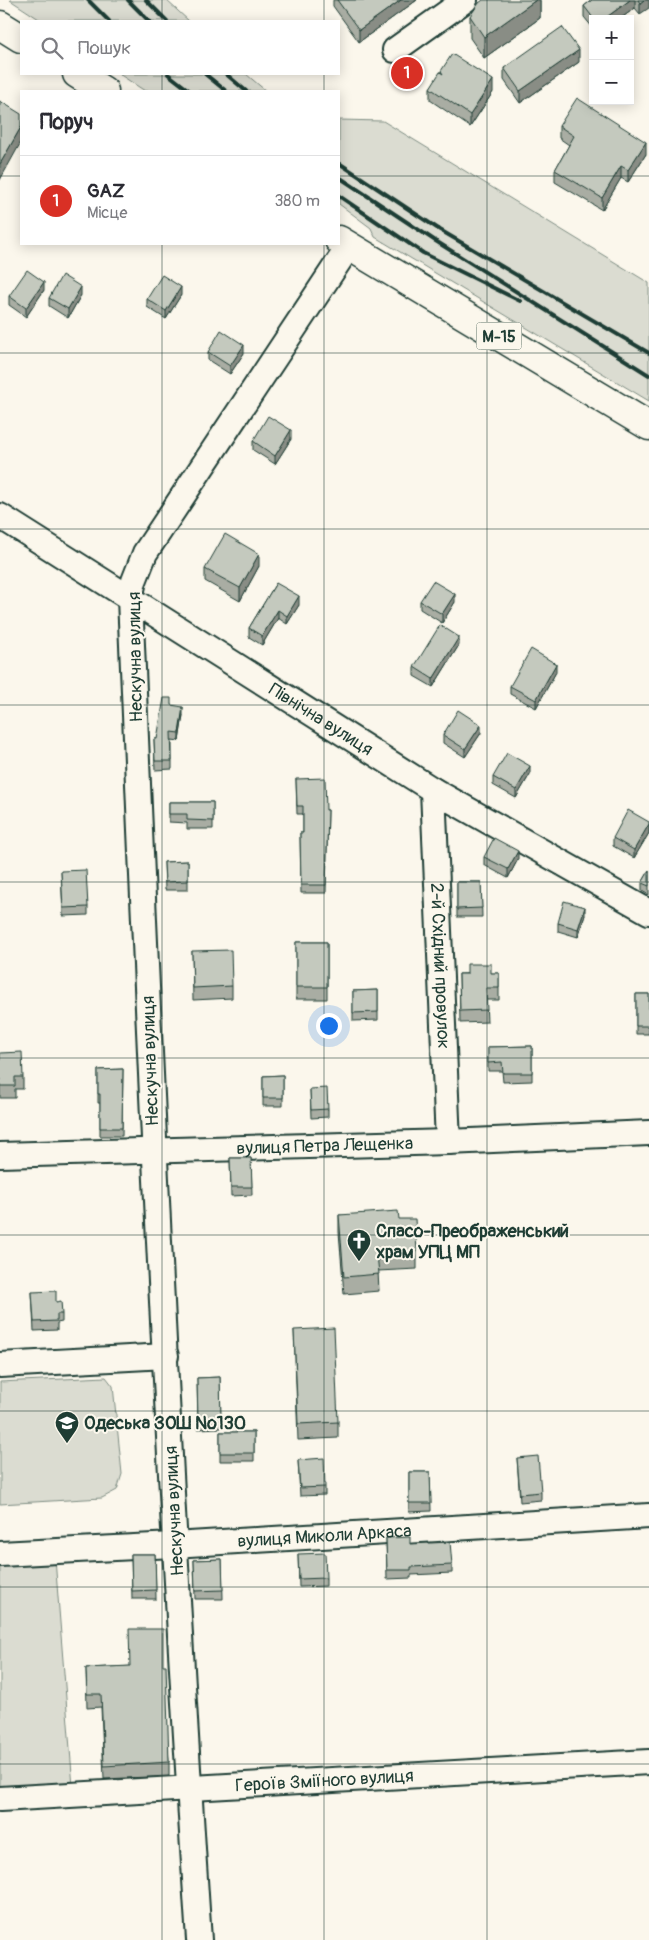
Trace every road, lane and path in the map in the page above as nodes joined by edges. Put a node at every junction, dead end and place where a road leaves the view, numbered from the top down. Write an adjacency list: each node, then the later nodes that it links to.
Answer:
1 (465, 0): 4 (street)
2 (0, 25): 3 (main road)
3 (20, 37)
4 (395, 50)
5 (79, 75): 6 (main road)
6 (102, 90)
7 (344, 243): 8 (main road, М-15); 10 (street, Нескучна вулиця)
8 (649, 426)
9 (0, 516): 10 (street, Північна вулиця)
10 (130, 598): 11 (street, Північна вулиця); 15 (street, Нескучна вулиця)
11 (434, 790): 12 (street, Північна вулиця); 14 (street, 2-й Східний провулок)
12 (649, 912)
13 (649, 1133): 14 (street, вулиця Петра Лещенка)
14 (448, 1142): 15 (street, вулиця Петра Лещенка)
15 (154, 1150): 16 (street, вулиця Петра Лещенка); 17 (street, Нескучна вулиця)
16 (0, 1155)
17 (166, 1356): 18 (street); 20 (street, Нескучна вулиця)
18 (0, 1364)
19 (649, 1516): 20 (street, вулиця Миколи Аркаса)
20 (176, 1545): 21 (street, вулиця Миколи Аркаса); 23 (street, Нескучна вулиця)
21 (0, 1554)
22 (649, 1762): 23 (street, Героїв Зміїного вулиця)
23 (189, 1789): 24 (street, Героїв Зміїного вулиця); 25 (street, Нескучна вулиця)
24 (0, 1799)
25 (199, 1940)

